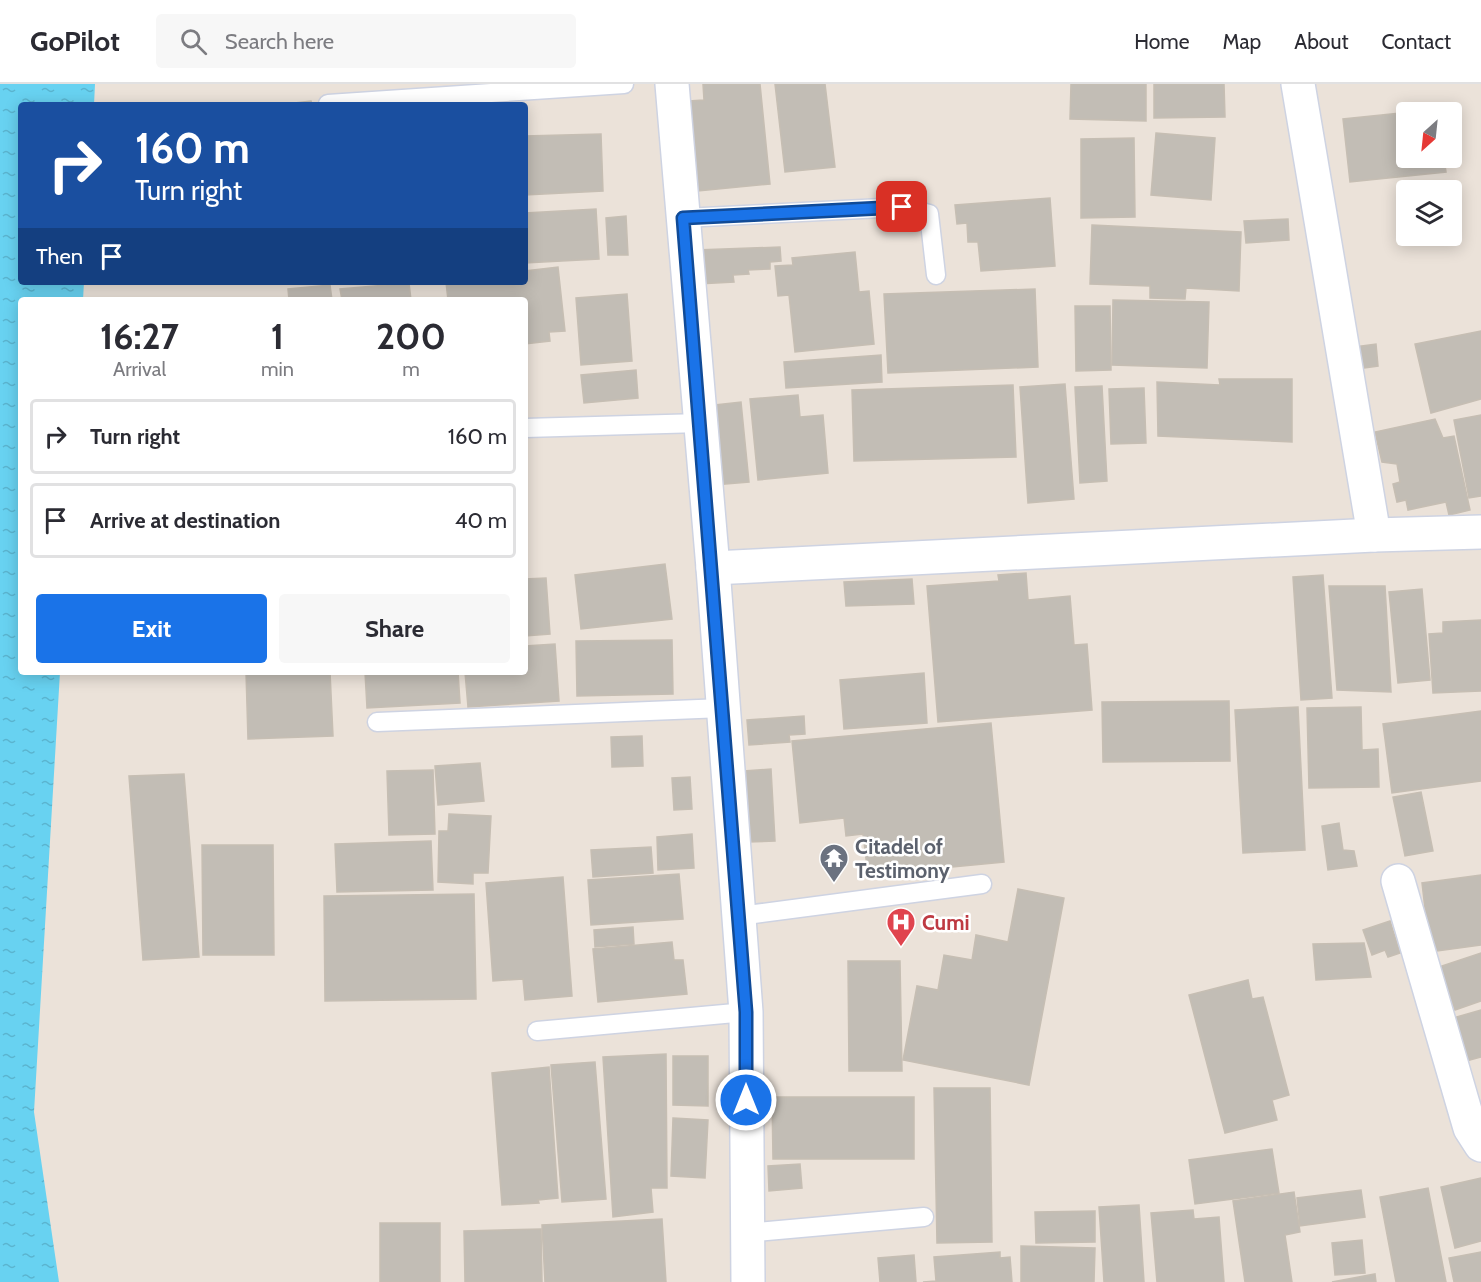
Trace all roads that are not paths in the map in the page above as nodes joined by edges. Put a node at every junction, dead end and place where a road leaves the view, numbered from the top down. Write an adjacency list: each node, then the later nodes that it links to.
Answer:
1 (624, 84): 4 (lane)
2 (672, 84): 5 (street)
3 (1298, 84): 10 (street)
4 (358, 102)
5 (683, 218): 6 (lane); 7 (street)
6 (936, 275)
7 (701, 423): 8 (lane); 11 (street)
8 (528, 428)
9 (1481, 532): 10 (street)
10 (1374, 535): 11 (street)
11 (713, 568): 12 (street)
12 (723, 708): 13 (lane); 16 (street)
13 (377, 722)
14 (1398, 881): 19 (street)
15 (982, 884): 16 (lane)
16 (739, 916): 17 (street)
17 (746, 1012): 18 (lane); 21 (street)
18 (537, 1031)
19 (1481, 1145)
20 (924, 1216): 21 (lane)
21 (746, 1233): 22 (street)
22 (748, 1282)

